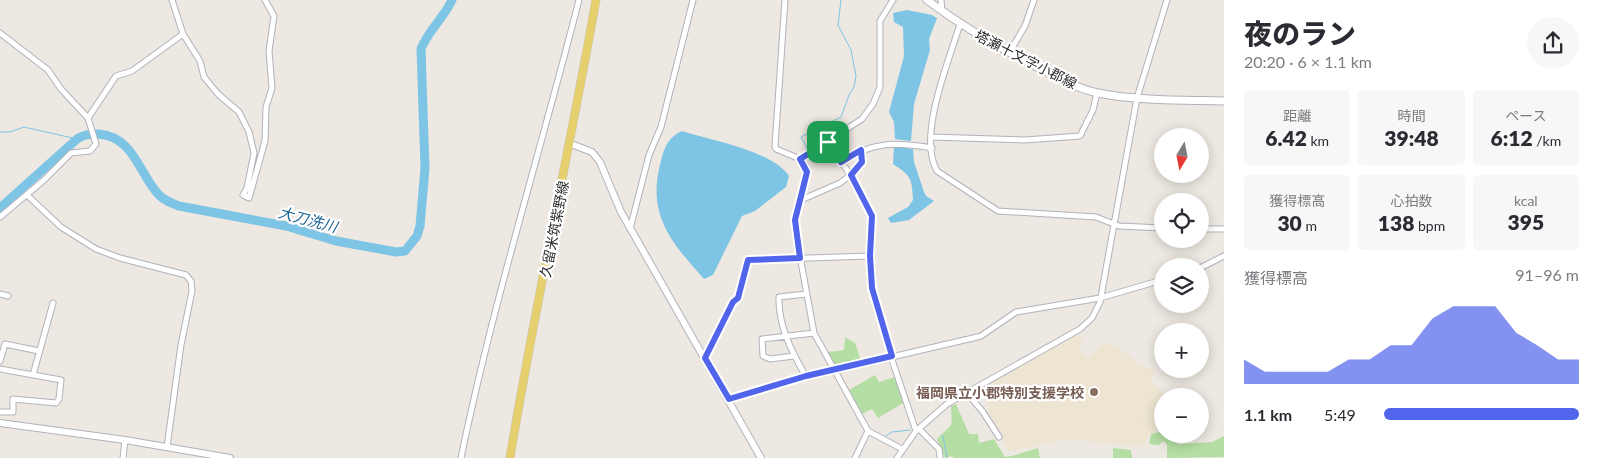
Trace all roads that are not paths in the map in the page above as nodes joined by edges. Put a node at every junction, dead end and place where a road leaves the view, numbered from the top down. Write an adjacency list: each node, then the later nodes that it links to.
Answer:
1 (172, 0): 15 (street)
2 (265, 0): 15 (street)
3 (579, 0): 70 (street)
4 (596, 0): 23 (main road, 久留米筑紫野線)
5 (693, 0): 34 (street)
6 (785, 0): 26 (street)
7 (893, 0): 22 (street)
8 (927, 0): 12 (main road, 塔瀬十文字小郡線)
9 (940, 0): 12 (street)
10 (1034, 0): 16 (street)
11 (1167, 0): 18 (street)
12 (943, 12): 13 (main road, 塔瀬十文字小郡線)
13 (960, 24): 16 (main road, 塔瀬十文字小郡線); 21 (street)
14 (0, 33): 20 (street)
15 (183, 34): 20 (street)
16 (1009, 53): 17 (main road, 塔瀬十文字小郡線)
17 (1097, 92): 18 (main road, 塔瀬十文字小郡線); 21 (street)
18 (1136, 98): 19 (main road, 塔瀬十文字小郡線); 32 (street)
19 (1224, 101)
20 (88, 118): 29 (street)
21 (931, 137): 24 (street)
22 (828, 142): 26 (street); 27 (street)
23 (571, 144): 34 (street); 71 (main road, 久留米筑紫野線)
24 (932, 148): 25 (street); 32 (street)
25 (861, 150): 27 (street); 28 (street)
26 (800, 159): 30 (street)
27 (841, 162): 28 (street)
28 (851, 175): 30 (street); 37 (street)
29 (27, 195): 31 (street); 66 (street)
30 (801, 200): 39 (street)
31 (0, 217)
32 (1114, 224): 33 (street); 45 (street)
33 (1154, 227)
34 (630, 229): 52 (street)
35 (1209, 229): 36 (street)
36 (1224, 230)
37 (870, 256): 39 (street); 51 (street)
38 (1224, 256): 40 (street)
39 (800, 258): 43 (street); 52 (street)
40 (1209, 264)
41 (1154, 282): 45 (street)
42 (0, 294): 44 (street)
43 (806, 294): 47 (street); 48 (street)
44 (8, 296)
45 (1100, 298): 51 (street); 58 (street)
46 (53, 303): 49 (street)
47 (814, 332): 48 (street); 55 (street)
48 (786, 336): 50 (street); 50 (street)
49 (39, 351): 53 (street); 56 (street)
50 (794, 356): 57 (street)
51 (892, 356): 55 (street); 62 (street)
52 (705, 358): 59 (street)
53 (0, 361)
54 (0, 369): 56 (street)
55 (835, 370): 57 (street); 63 (street)
56 (33, 374): 60 (street)
57 (806, 376): 59 (street)
58 (967, 393): 62 (street); 64 (street)
59 (729, 399): 72 (street)
60 (0, 412)
61 (0, 423): 65 (street)
62 (917, 430): 67 (street); 75 (street)
63 (868, 431): 67 (street); 73 (street)
64 (999, 437)
65 (125, 440): 66 (street); 68 (street)
66 (167, 447): 69 (street)
67 (902, 449): 74 (street)
68 (123, 458)
69 (230, 458)
70 (461, 458)
71 (510, 458)
72 (761, 458)
73 (855, 458)
74 (896, 458)
75 (940, 458)

